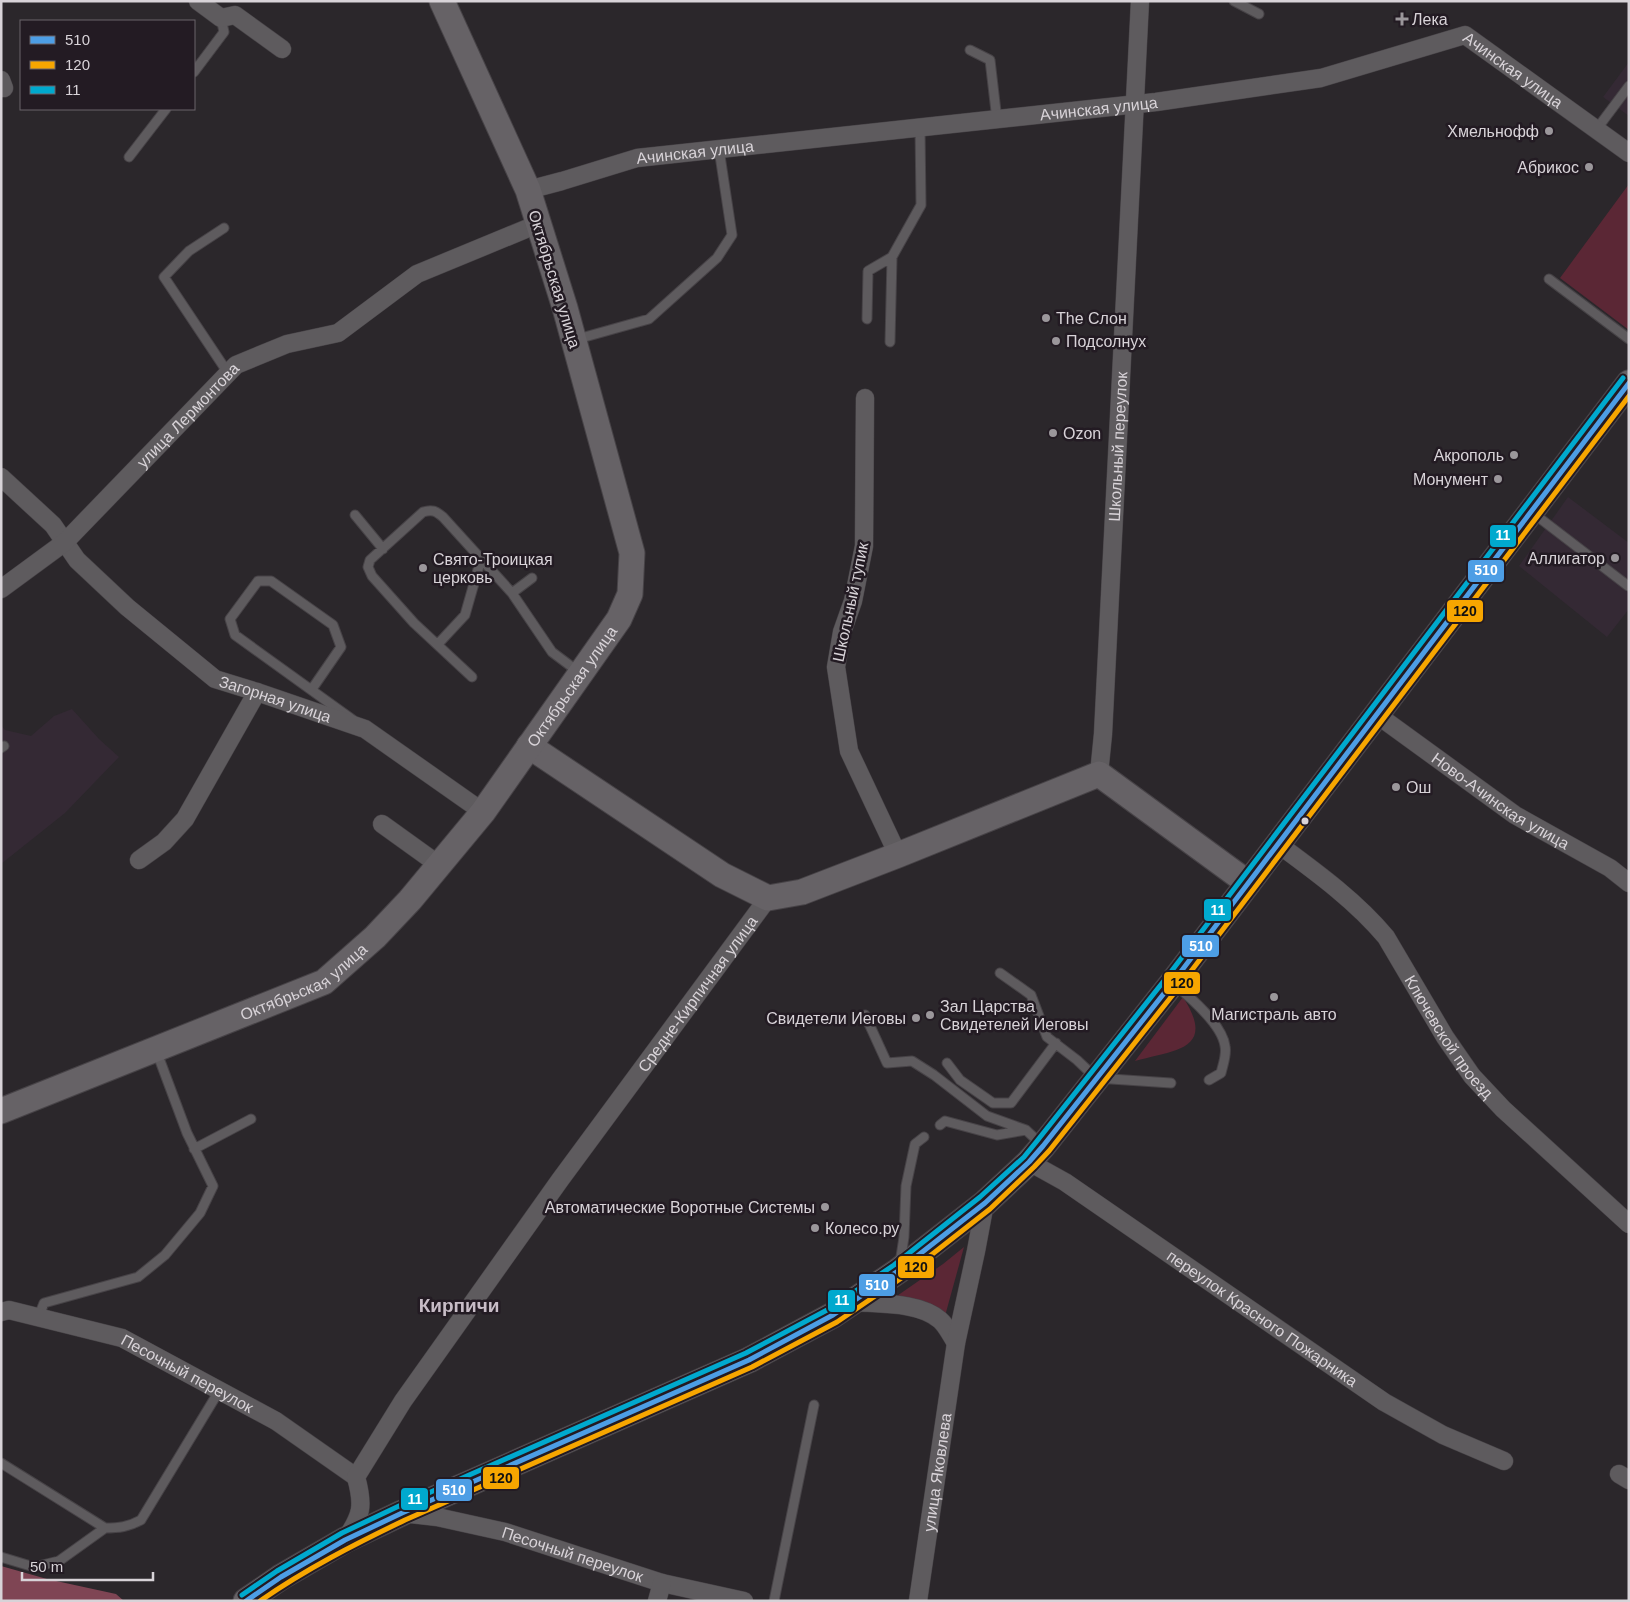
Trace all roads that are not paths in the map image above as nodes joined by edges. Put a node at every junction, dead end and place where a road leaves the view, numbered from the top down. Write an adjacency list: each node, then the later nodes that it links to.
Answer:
1 (198, 1): 6 (street)
2 (442, 1): 19 (street, Октябрьская улица)
3 (1140, 1): 11 (street, Школьный переулок)
4 (1234, 1): 5 (lane)
5 (1259, 14)
6 (221, 18): 7 (street); 9 (lane)
7 (282, 49)
8 (970, 50): 13 (lane)
9 (195, 71)
10 (1628, 90): 15 (lane)
11 (1134, 105): 13 (street, Ачинская улица); 15 (street, Ачинская улица); 49 (street, Школьный переулок)
12 (165, 110): 18 (lane)
13 (997, 120): 14 (street, Ачинская улица)
14 (920, 128): 16 (street, Ачинская улица); 22 (lane)
15 (1596, 130): 17 (street, Ачинская улица)
16 (719, 150): 19 (street, Ачинская улица); 26 (lane)
17 (1629, 153)
18 (129, 158)
19 (528, 190): 20 (street, Октябрьская улица)
20 (538, 224): 26 (street, Октябрьская улица); 28 (street, улица Лермонтова)
21 (224, 228): 28 (lane)
22 (892, 257): 24 (lane); 27 (lane)
23 (1549, 279): 25 (lane)
24 (867, 319)
25 (1629, 339)
26 (574, 340): 42 (street, Октябрьская улица)
27 (890, 342)
28 (228, 373): 34 (street, улица Лермонтова)
29 (1629, 383): 32 (street)
30 (865, 398): 53 (street, Школьный тупик)
31 (1, 478): 34 (street, Загорная улица)
32 (1531, 511): 38 (lane); 46 (street)
33 (355, 515): 35 (lane)
34 (65, 542): 39 (street, улица Лермонтова); 45 (street, Загорная улица)
35 (383, 549): 36 (lane); 41 (lane)
36 (481, 559): 40 (lane); 41 (lane)
37 (532, 578): 40 (lane)
38 (1628, 586)
39 (1, 590)
40 (512, 593): 42 (lane)
41 (438, 644): 43 (lane)
42 (581, 673): 48 (street, Октябрьская улица)
43 (472, 676)
44 (312, 689): 44 (lane); 47 (lane)
45 (257, 692): 47 (street, Загорная улица); 54 (street)
46 (1376, 714): 52 (street); 57 (street, Ново-Ачинская улица)
47 (365, 729): 50 (street, Загорная улица)
48 (529, 746): 50 (street, Октябрьская улица); 58 (street)
49 (1099, 774): 53 (street); 56 (street)
50 (483, 812): 55 (street, Октябрьская улица)
51 (382, 824): 55 (street)
52 (1278, 844): 56 (street); 75 (street, Ключевской проезд)
53 (898, 855): 58 (street)
54 (139, 860)
55 (439, 865): 63 (street, Октябрьская улица)
56 (1248, 883): 60 (street)
57 (1629, 883)
58 (768, 898): 85 (street, Средне-Кирпичная улица)
59 (1000, 972): 62 (lane)
60 (1172, 982): 65 (street); 66 (lane)
61 (865, 1015): 72 (lane)
62 (1056, 1043): 64 (lane); 65 (lane)
63 (156, 1050): 68 (street, Октябрьская улица); 73 (lane)
64 (947, 1062)
65 (1096, 1078): 67 (lane); 72 (street)
66 (1209, 1080)
67 (1170, 1083)
68 (1, 1111)
69 (251, 1119): 73 (lane)
70 (940, 1124): 72 (lane)
71 (924, 1137): 76 (lane)
72 (1033, 1146): 74 (street); 83 (street, переулок Красного Пожарника)
73 (194, 1149): 79 (lane)
74 (985, 1203): 76 (street); 80 (street, улица Яковлева)
75 (1629, 1224)
76 (898, 1271): 77 (street)
77 (853, 1302): 80 (street); 86 (street)
78 (1, 1312): 79 (street, Песочный переулок)
79 (38, 1318): 81 (street, Песочный переулок)
80 (956, 1343): 95 (street, улица Яковлева)
81 (219, 1391): 85 (street, Песочный переулок); 87 (lane)
82 (814, 1406): 94 (lane)
83 (1504, 1461)
84 (1, 1463): 87 (lane)
85 (356, 1477): 88 (street)
86 (402, 1513): 88 (street); 90 (street, Песочный переулок)
87 (104, 1528): 89 (lane)
88 (345, 1540): 91 (street)
89 (1, 1557)
90 (662, 1583): 92 (street); 93 (street, Песочный переулок)
91 (246, 1601)
92 (657, 1601)
93 (744, 1601)
94 (774, 1601)
95 (918, 1601)

